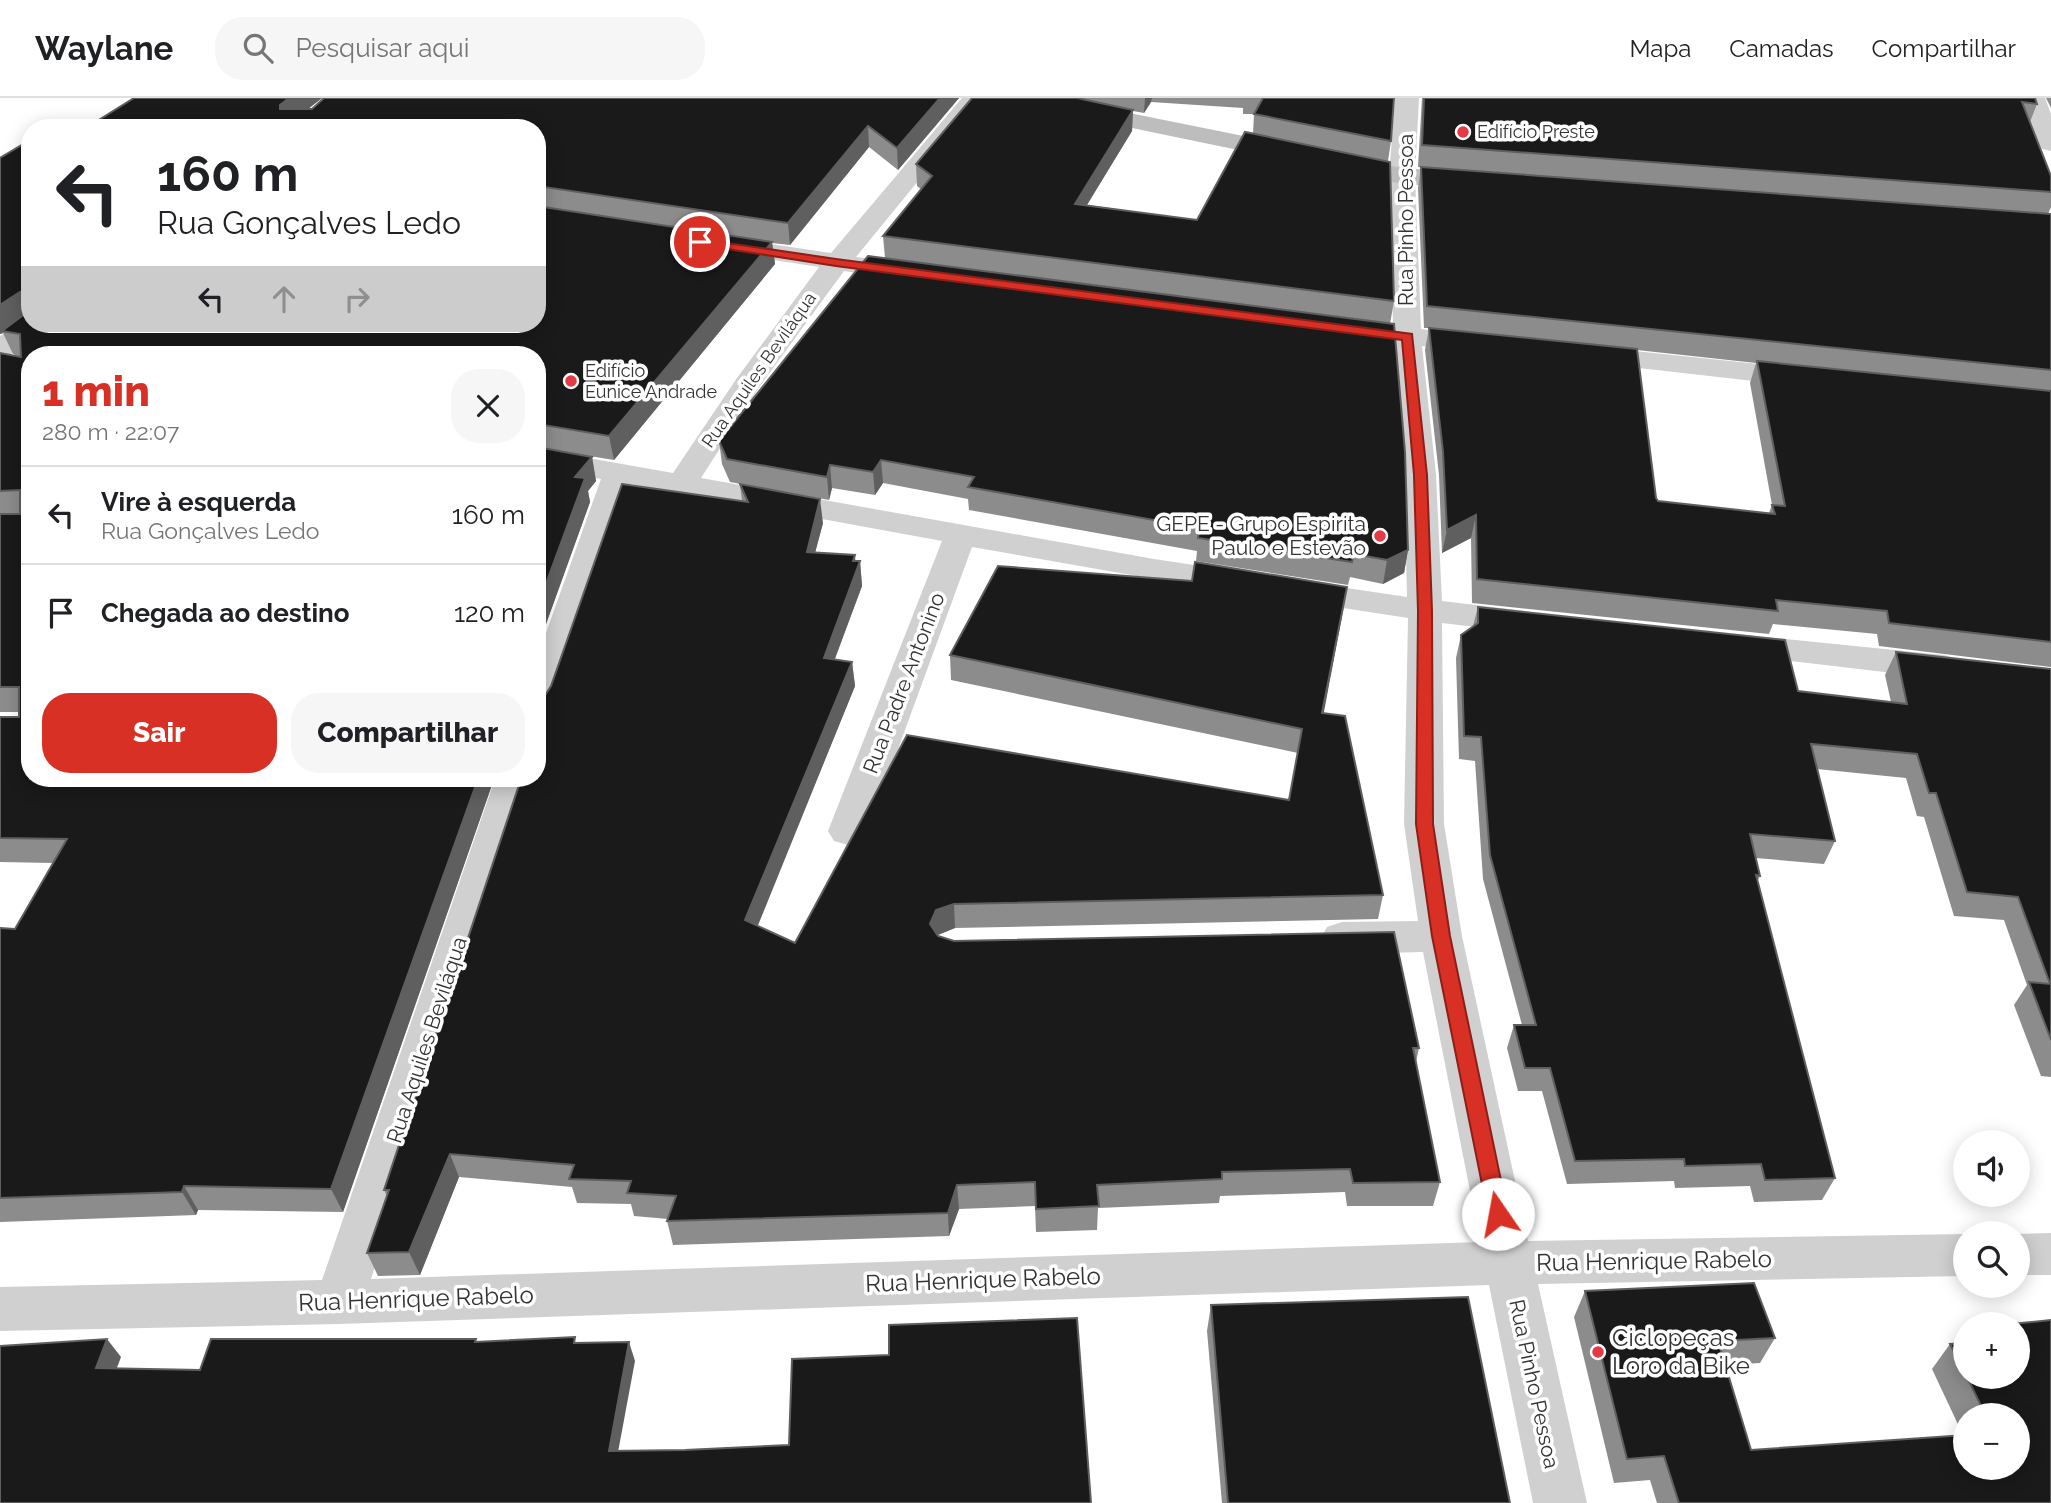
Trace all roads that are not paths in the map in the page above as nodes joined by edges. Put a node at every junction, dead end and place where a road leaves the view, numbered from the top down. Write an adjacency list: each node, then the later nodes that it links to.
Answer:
1 (974, 98): 9 (street, Rua Aquiles Beviláqua)
2 (1021, 98): 6 (street)
3 (1407, 98): 6 (street, Rua Pinho Pessoa)
4 (2032, 98): 5 (street)
5 (2051, 144)
6 (1402, 176): 7 (street); 13 (street, Rua Pinho Pessoa)
7 (1499, 183)
8 (700, 242): 9 (street)
9 (836, 263): 10 (street); 20 (street, Rua Aquiles Beviláqua)
10 (945, 277)
11 (1312, 324): 13 (street)
12 (28, 333): 16 (street)
13 (1407, 337): 14 (street); 22 (street, Rua Pinho Pessoa)
14 (1503, 347)
15 (1558, 352): 17 (street)
16 (7, 360)
17 (1832, 381)
18 (546, 460): 19 (street)
19 (619, 472): 20 (street); 26 (street)
20 (682, 483): 21 (street)
21 (960, 536): 22 (street); 28 (street, Rua Padre Antonino)
22 (1425, 611): 23 (street); 29 (street, Rua Pinho Pessoa)
23 (1564, 626)
24 (1703, 641): 25 (street)
25 (1981, 671)
26 (546, 684)
27 (511, 787): 35 (street, Rua Aquiles Beviláqua)
28 (848, 831)
29 (1441, 936): 30 (street); 34 (street, Rua Pinho Pessoa)
30 (1309, 939)
31 (2030, 1254): 32 (street)
32 (2051, 1254)
33 (1953, 1255): 34 (street, Rua Henrique Rabelo)
34 (1508, 1264): 35 (street, Rua Henrique Rabelo); 37 (street, Rua Pinho Pessoa)
35 (340, 1302): 36 (street, Rua Henrique Rabelo)
36 (0, 1309)
37 (1560, 1503)

